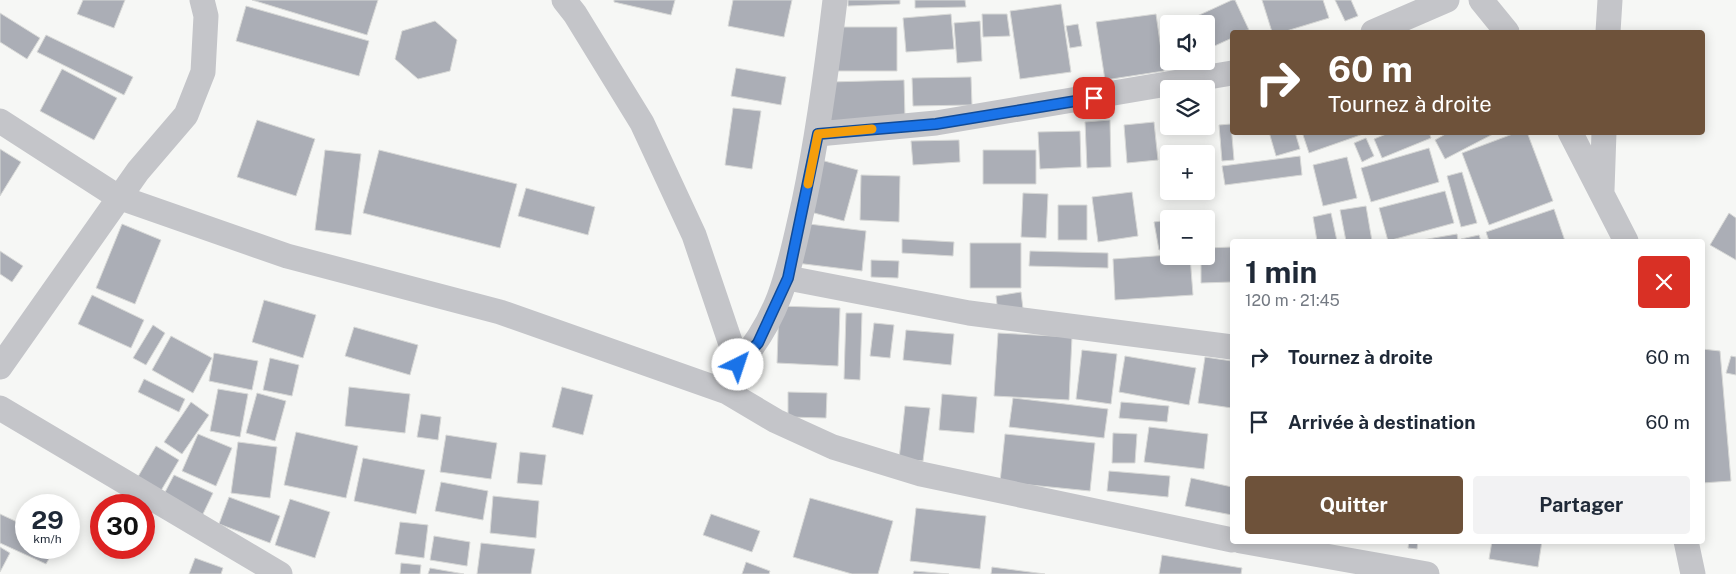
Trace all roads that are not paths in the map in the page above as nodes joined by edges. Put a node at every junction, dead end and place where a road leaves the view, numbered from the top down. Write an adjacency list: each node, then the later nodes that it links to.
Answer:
1 (202, 0): 16 (street)
2 (564, 0): 20 (street)
3 (835, 0): 12 (street)
4 (1447, 0): 7 (street)
5 (1481, 0): 8 (street)
6 (1610, 0): 9 (street)
7 (1378, 30)
8 (1505, 30)
9 (1608, 30)
10 (1230, 73): 12 (street)
11 (0, 121): 16 (street)
12 (818, 134): 18 (street)
13 (1572, 135): 15 (street)
14 (1604, 135): 15 (street)
15 (1602, 195): 17 (street)
16 (118, 197): 21 (street); 22 (street)
17 (1625, 239)
18 (788, 278): 19 (street); 20 (street)
19 (1230, 347)
20 (738, 365): 22 (street)
21 (0, 366)
22 (727, 392): 24 (street)
23 (0, 408): 27 (street)
24 (1230, 540)
25 (1258, 544): 28 (street)
26 (1687, 544): 29 (street)
27 (280, 574)
28 (1426, 574)
29 (1693, 574)

